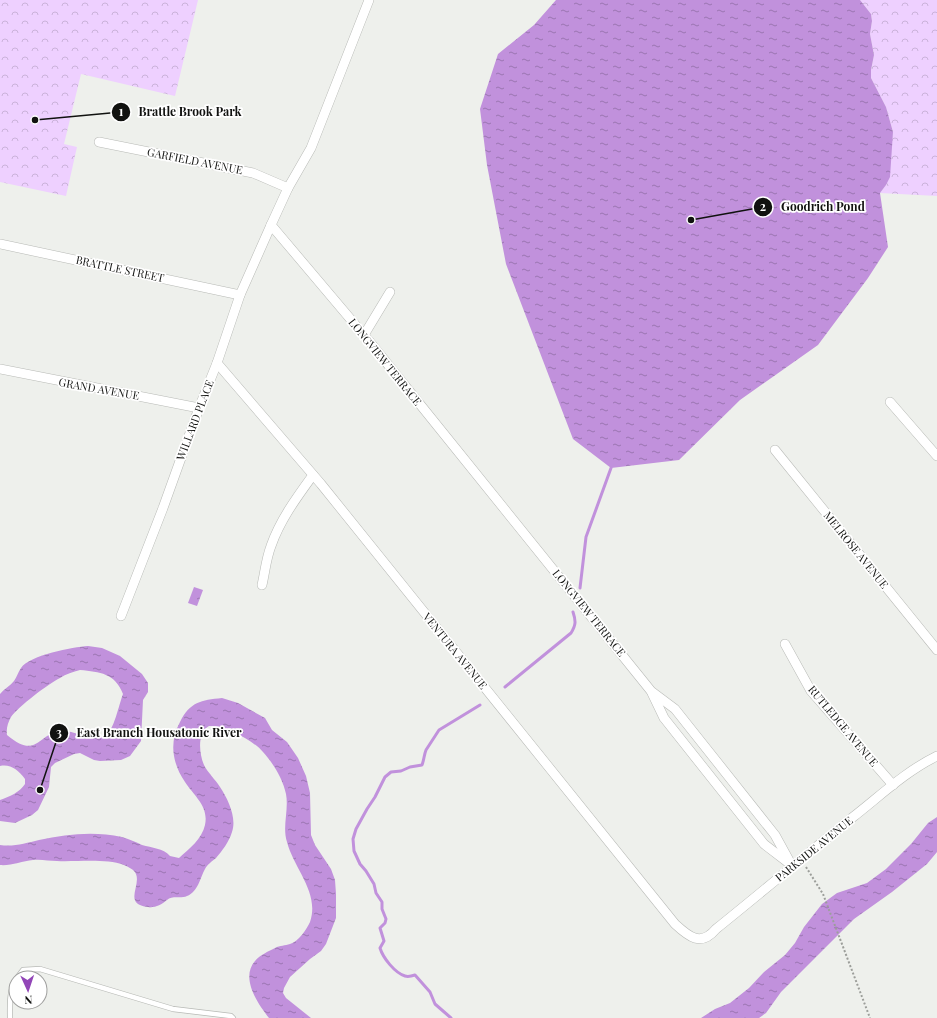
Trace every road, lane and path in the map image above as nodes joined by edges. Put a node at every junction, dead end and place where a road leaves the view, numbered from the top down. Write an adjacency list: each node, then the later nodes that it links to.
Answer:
1 (369, 0): 3 (street)
2 (100, 142): 3 (street, GARFIELD AVENUE)
3 (288, 188): 4 (street)
4 (271, 225): 7 (street, WILLARD PLACE); 8 (street, LONGVIEW TERRACE)
5 (0, 244): 7 (street, BRATTLE STREET)
6 (390, 292): 8 (street)
7 (240, 295): 9 (street, WILLARD PLACE)
8 (364, 335): 20 (street, LONGVIEW TERRACE)
9 (217, 363): 12 (street, WILLARD PLACE); 15 (street, VENTURA AVENUE)
10 (0, 369): 12 (street, GRAND AVENUE)
11 (890, 402): 14 (street)
12 (199, 408): 17 (street, WILLARD PLACE)
13 (774, 450): 19 (street, MELROSE AVENUE)
14 (937, 456)
15 (313, 475): 16 (street); 25 (street, VENTURA AVENUE)
16 (262, 585)
17 (121, 616)
18 (785, 644): 22 (street, RUTLEDGE AVENUE)
19 (937, 650)
20 (651, 691): 24 (street, LONGVIEW TERRACE); 24 (street, LONGVIEW TERRACE)
21 (937, 756): 22 (street, PARKSIDE AVENUE)
22 (893, 785): 23 (street, PARKSIDE AVENUE)
23 (801, 860): 24 (street, PARKSIDE AVENUE); 30 (path)
24 (792, 866): 25 (street, PARKSIDE AVENUE)
25 (693, 938)
26 (23, 970): 27 (lane)
27 (43, 970)
28 (48, 971): 29 (lane)
29 (233, 1018)
30 (870, 1018)

